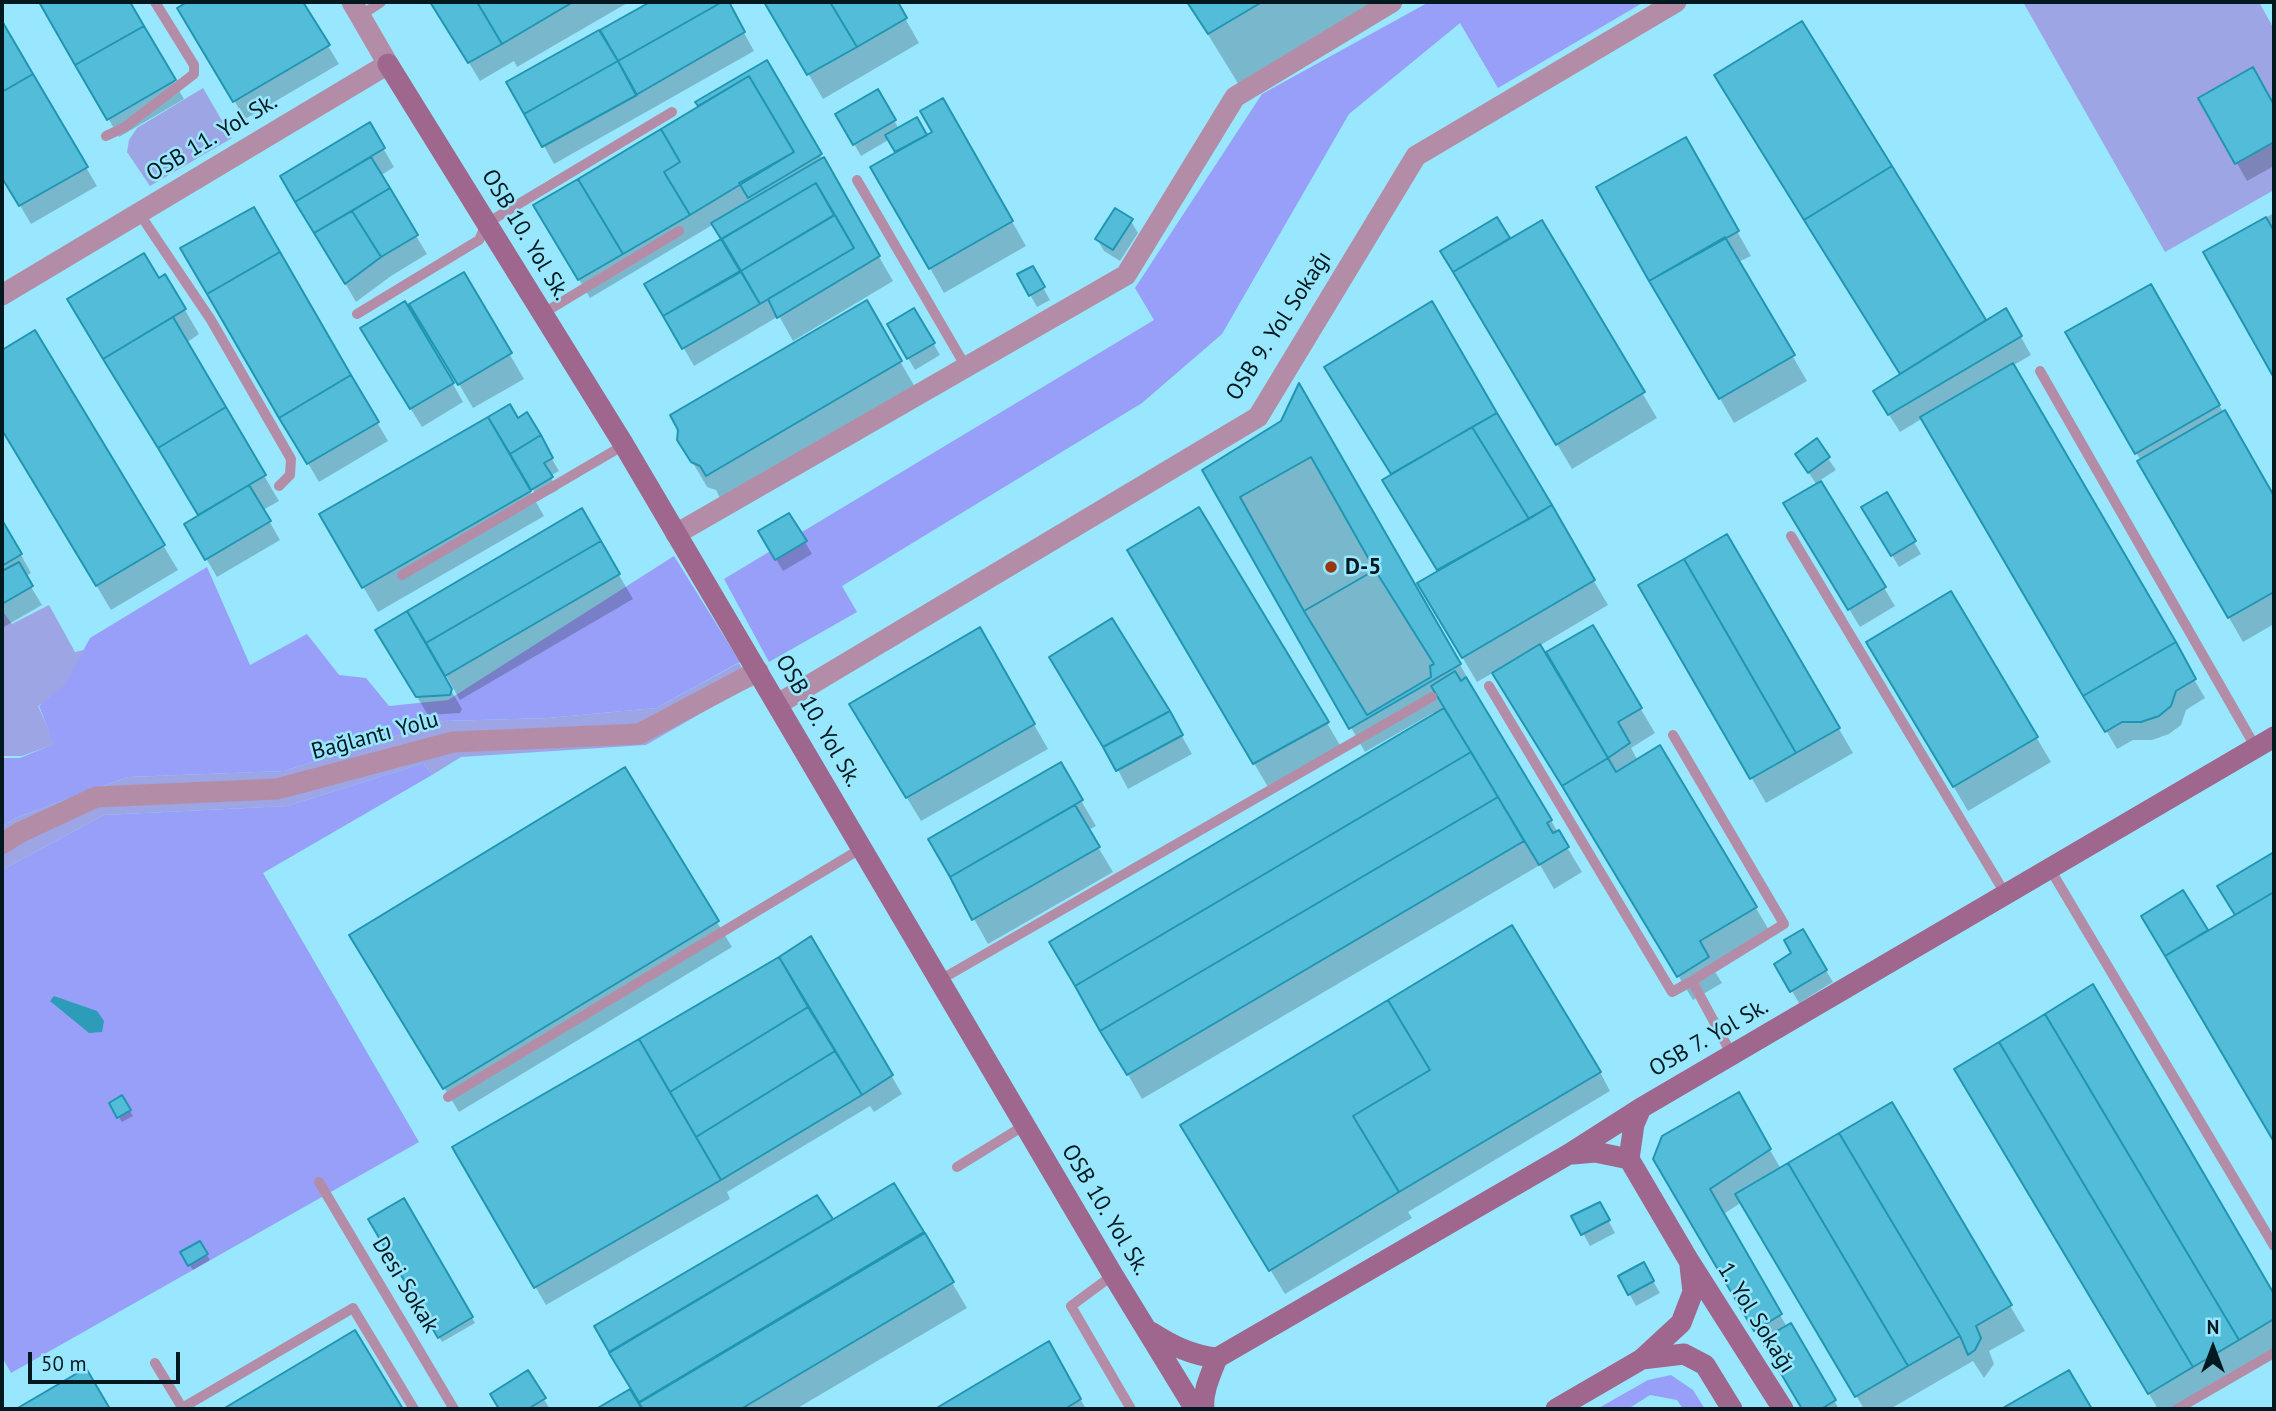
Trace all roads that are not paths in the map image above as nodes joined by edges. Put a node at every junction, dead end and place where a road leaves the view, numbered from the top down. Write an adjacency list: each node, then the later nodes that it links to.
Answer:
1 (155, 2): 8 (lane)
2 (381, 2): 5 (lane)
3 (1392, 2): 16 (street)
4 (1676, 2): 26 (street, OSB 9. Yol Sokağı)
5 (356, 9): 6 (street)
6 (388, 64): 10 (street, OSB 11. Yol Sk.); 11 (street, OSB 10. Yol Sk.)
7 (672, 112): 11 (lane)
8 (106, 136)
9 (857, 180): 16 (lane)
10 (139, 213): 13 (street, OSB 11. Yol Sk.); 19 (lane)
11 (487, 223): 14 (lane); 15 (street, OSB 10. Yol Sk.)
12 (679, 231): 15 (lane)
13 (2, 295)
14 (357, 314)
15 (542, 314): 18 (street, OSB 10. Yol Sk.)
16 (966, 367): 20 (street)
17 (2040, 371): 29 (lane)
18 (624, 445): 20 (street, OSB 10. Yol Sk.); 22 (lane)
19 (279, 486)
20 (676, 534): 23 (street, OSB 10. Yol Sk.)
21 (1791, 536): 33 (lane)
22 (402, 575)
23 (758, 671): 26 (street, OSB 10. Yol Sk.); 30 (street, Bağlantı Yolu)
24 (1489, 686): 35 (lane)
25 (1432, 696): 34 (lane)
26 (778, 704): 31 (street, OSB 10. Yol Sk.)
27 (1674, 735): 35 (lane)
28 (2274, 737): 29 (street, OSB 7. Yol Sk.)
29 (2256, 748): 32 (street, OSB 7. Yol Sk.)
30 (2, 844)
31 (862, 848): 34 (street, OSB 10. Yol Sk.); 37 (lane)
32 (2050, 869): 33 (street, OSB 7. Yol Sk.); 44 (lane)
33 (2006, 895): 36 (street, OSB 7. Yol Sk.)
34 (940, 980): 39 (street, OSB 10. Yol Sk.)
35 (1692, 981): 36 (lane)
36 (1732, 1055): 38 (street, OSB 7. Yol Sk.)
37 (448, 1097)
38 (1641, 1108): 40 (street, OSB 7. Yol Sk.); 41 (street)
39 (1025, 1125): 42 (lane); 46 (street, OSB 10. Yol Sk.)
40 (1569, 1154): 41 (street); 49 (street, OSB 7. Yol Sk.)
41 (1629, 1159): 45 (street)
42 (957, 1167)
43 (320, 1182): 54 (lane, Desi Sokak)
44 (2274, 1246)
45 (1689, 1261): 50 (street, 1. Yol Sokağı); 60 (street, 1. Yol Sokağı)
46 (1113, 1275): 47 (street, OSB 10. Yol Sk.); 55 (lane)
47 (1146, 1329): 49 (street); 56 (street, OSB 10. Yol Sk.)
48 (2274, 1353): 61 (lane)
49 (1217, 1358): 57 (street)
50 (1642, 1359): 58 (street, 1. Yol Sokağı); 59 (street)
51 (155, 1363): 52 (lane)
52 (183, 1409): 53 (lane)
53 (414, 1409)
54 (454, 1409)
55 (1131, 1409)
56 (1195, 1409)
57 (1204, 1409)
58 (1556, 1409)
59 (1732, 1409)
60 (1783, 1409)
61 (2177, 1409)

